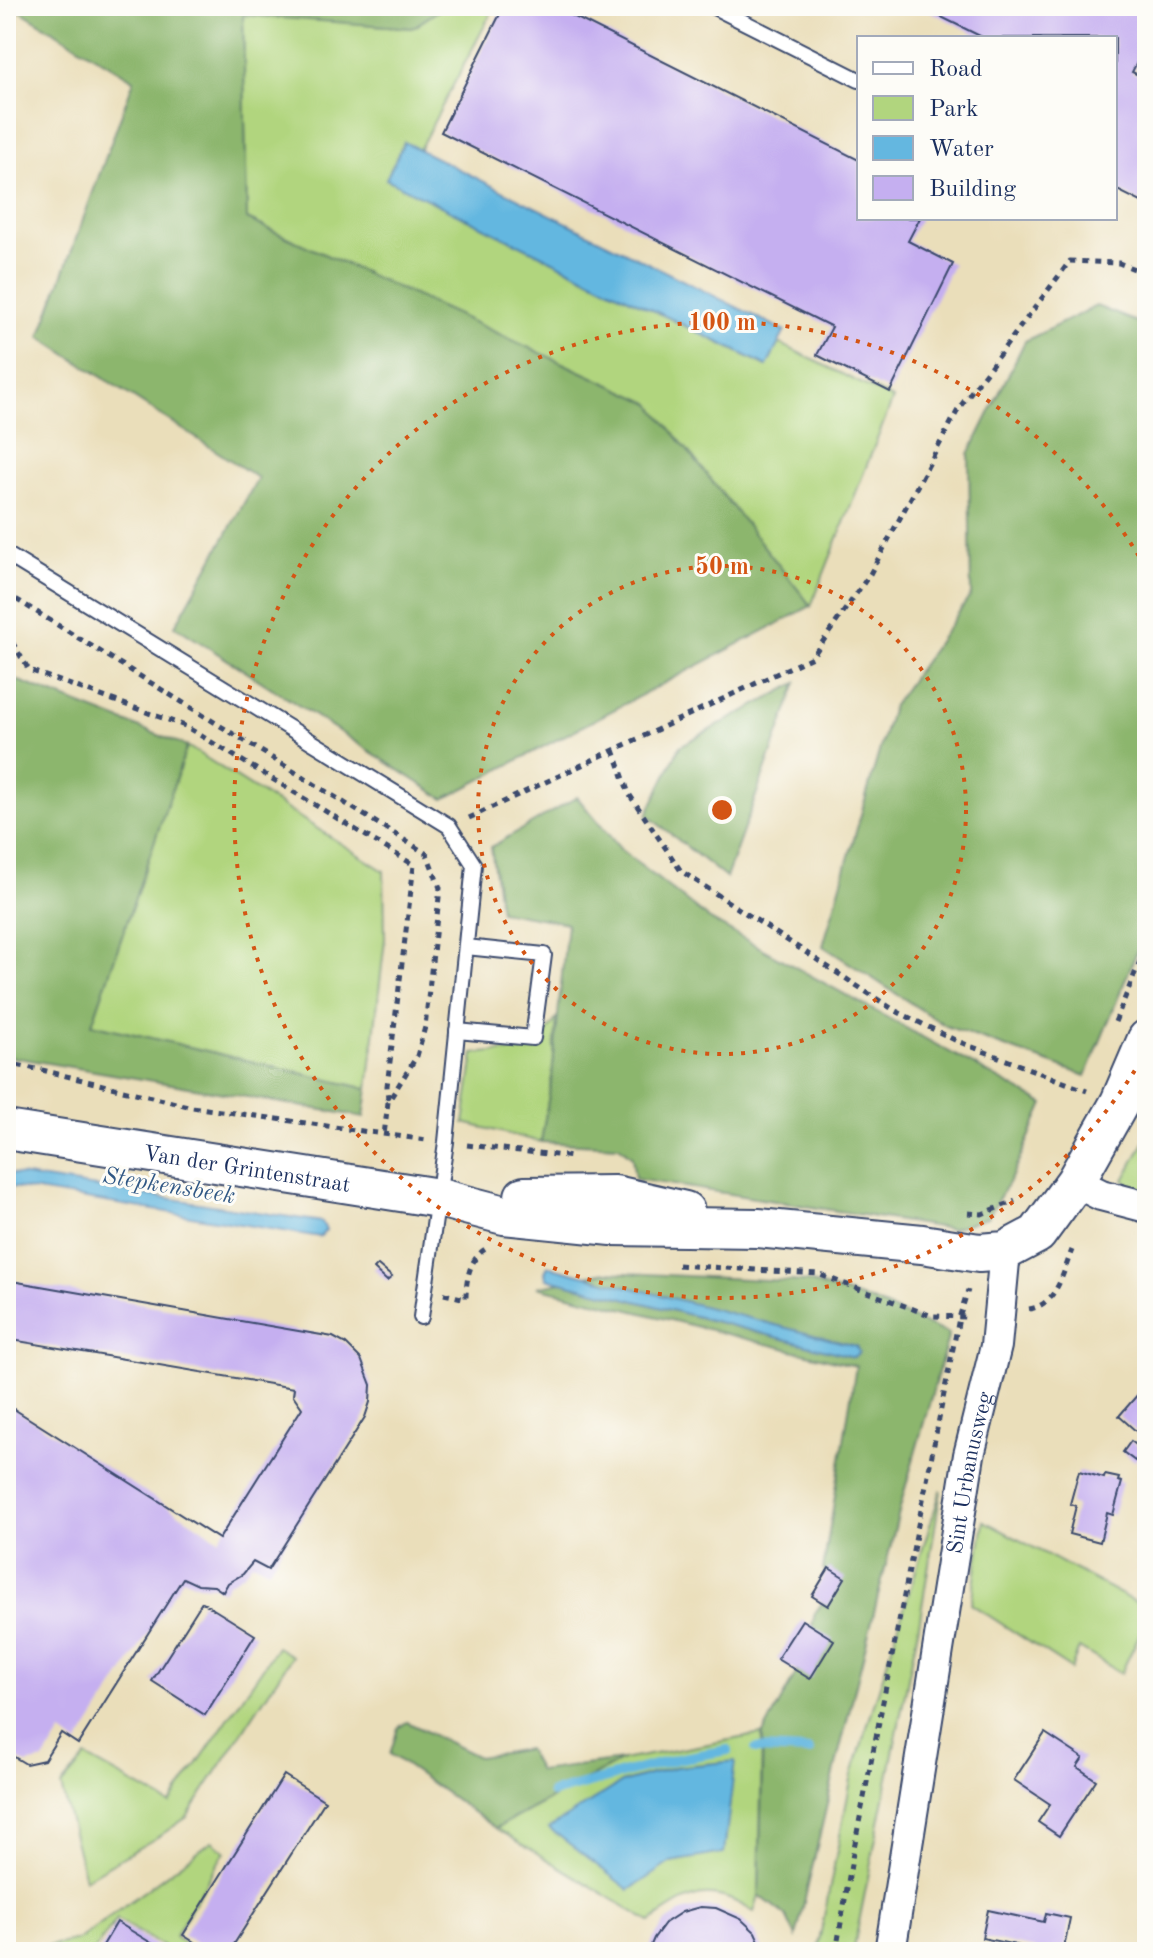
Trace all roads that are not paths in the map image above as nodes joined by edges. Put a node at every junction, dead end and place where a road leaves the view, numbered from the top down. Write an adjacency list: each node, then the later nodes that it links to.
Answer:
1 (712, 6): 2 (lane)
2 (857, 79)
3 (6, 554): 4 (lane)
4 (466, 947): 5 (lane); 5 (lane)
5 (457, 1031): 10 (lane)
6 (1147, 1039): 7 (street)
7 (1133, 1085): 9 (street)
8 (6, 1130): 10 (street, Van der Grintenstraat)
9 (1075, 1182): 11 (street); 12 (street)
10 (439, 1198): 12 (street, Van der Grintenstraat); 13 (lane)
11 (1147, 1207)
12 (1005, 1251): 14 (street, Sint Urbanusweg)
13 (421, 1317)
14 (890, 1952)

